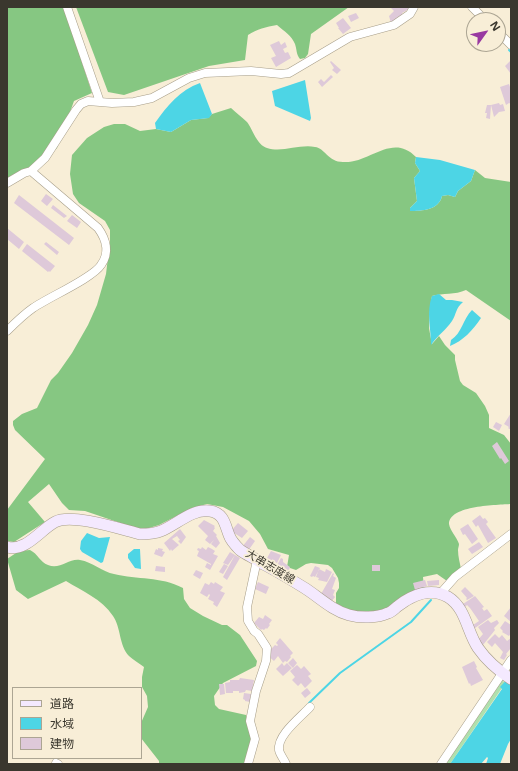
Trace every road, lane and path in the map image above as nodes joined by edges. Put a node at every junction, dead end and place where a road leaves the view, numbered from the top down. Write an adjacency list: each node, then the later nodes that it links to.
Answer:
1 (67, 7): 3 (street)
2 (414, 7): 3 (street)
3 (100, 102): 4 (street)
4 (31, 171): 5 (street); 6 (street)
5 (7, 183)
6 (7, 331)
7 (511, 534): 10 (street)
8 (7, 547): 9 (main road, 大串志度線)
9 (257, 560): 10 (main road, 大串志度線); 14 (street)
10 (440, 594): 12 (main road)
11 (511, 660): 12 (street)
12 (507, 676): 16 (street)
13 (310, 707): 15 (street)
14 (248, 764)
15 (286, 764)
16 (441, 764)

